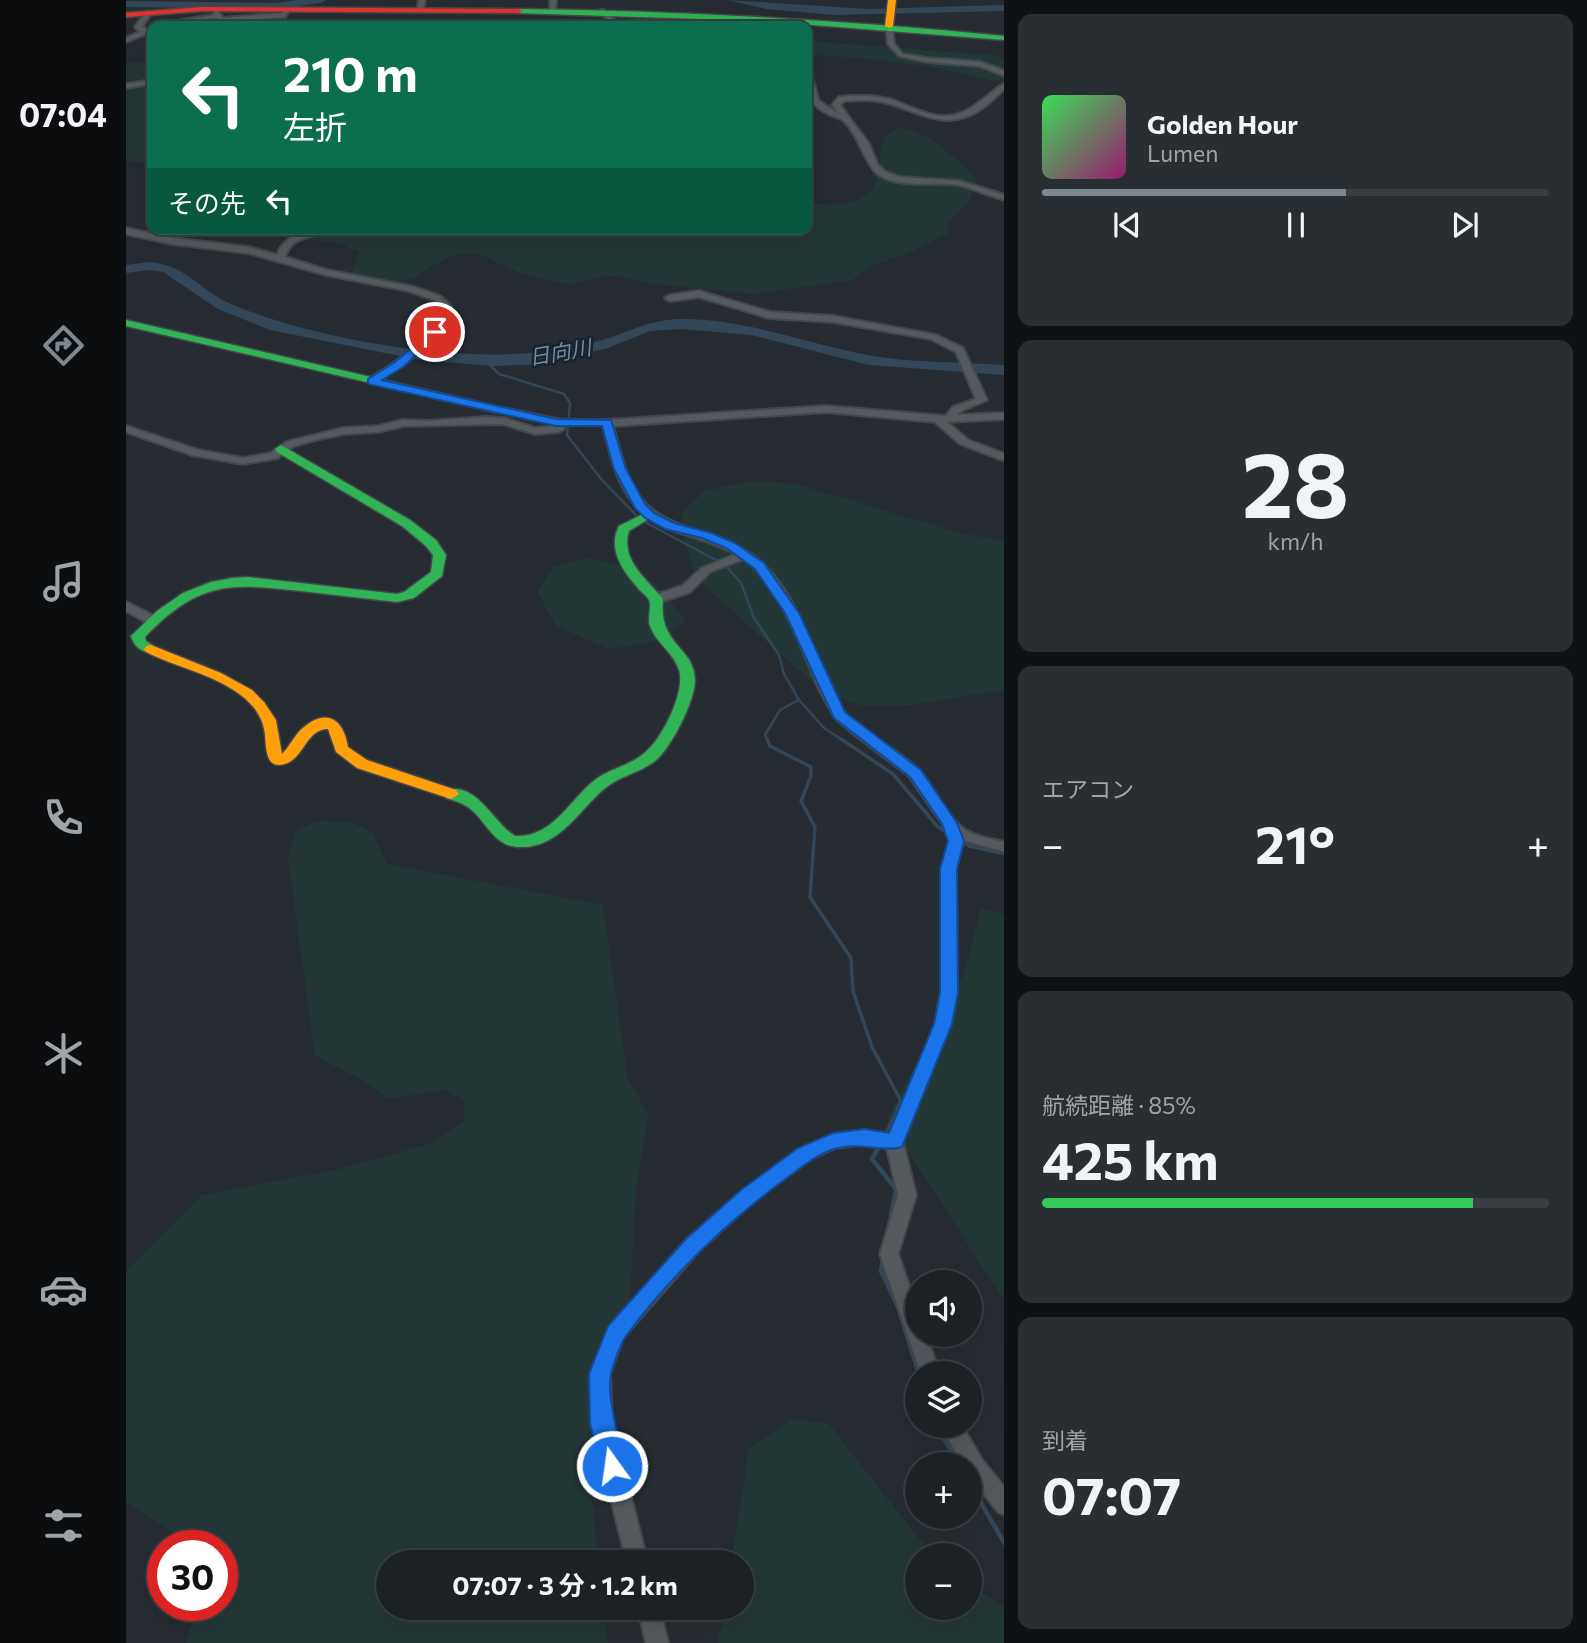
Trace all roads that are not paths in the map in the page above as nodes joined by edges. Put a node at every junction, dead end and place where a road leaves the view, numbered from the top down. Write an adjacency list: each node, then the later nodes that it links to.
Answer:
1 (421, 5): 3 (street); 4 (street)
2 (255, 6): 4 (street); 8 (street)
3 (553, 6): 5 (street)
4 (286, 9): 8 (street)
5 (602, 11): 6 (street); 11 (street)
6 (891, 11): 14 (street); 16 (street)
7 (149, 12): 8 (street); 9 (street); 12 (street)
8 (217, 12): 10 (street)
9 (126, 15)
10 (185, 20)
11 (613, 21)
12 (147, 31)
13 (147, 33): 15 (street)
14 (1004, 38)
15 (126, 40)
16 (1004, 74)
17 (147, 83): 19 (street)
18 (1004, 85): 21 (street)
19 (126, 86)
20 (812, 97): 21 (street)
21 (843, 117): 22 (street)
22 (1004, 198)
23 (126, 231): 25 (street)
24 (311, 235): 25 (street)
25 (280, 259): 28 (street)
26 (670, 298): 30 (street)
27 (126, 323): 28 (street)
28 (372, 381): 31 (street)
29 (1004, 416): 30 (street)
30 (944, 418): 32 (street); 35 (street)
31 (562, 422): 32 (street); 34 (street)
32 (607, 422): 36 (street)
33 (126, 429): 34 (street)
34 (281, 449): 40 (street)
35 (1004, 458)
36 (649, 515): 37 (street); 38 (street)
37 (746, 555): 38 (street); 41 (street)
38 (656, 599): 40 (street)
39 (126, 606): 40 (street)
40 (152, 620)
41 (949, 823): 42 (street); 43 (street)
42 (1004, 847)
43 (895, 1142): 44 (street); 47 (street)
44 (905, 1300)
45 (958, 1438): 46 (street)
46 (1004, 1505)
47 (635, 1550)
48 (652, 1620): 49 (street)
49 (657, 1643)

